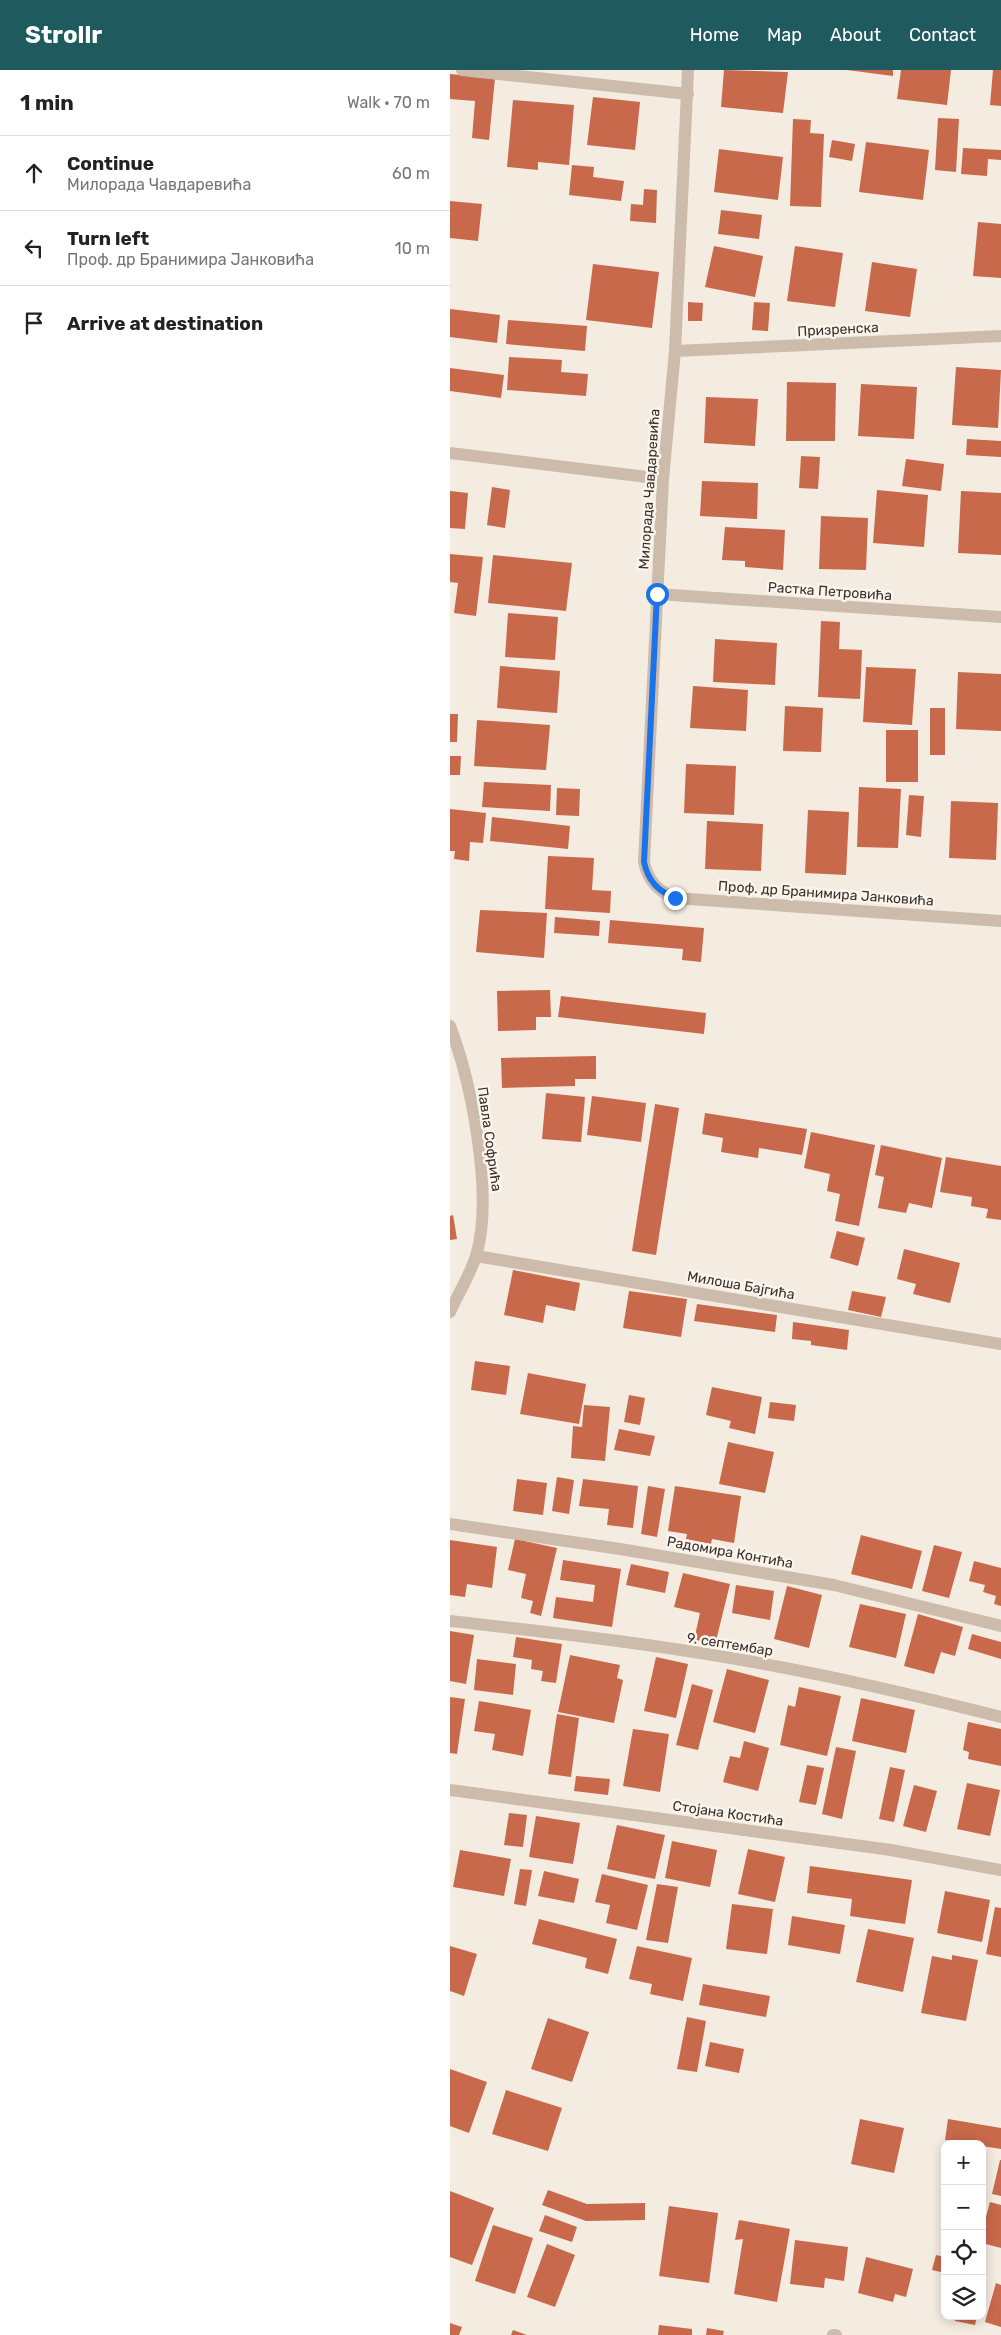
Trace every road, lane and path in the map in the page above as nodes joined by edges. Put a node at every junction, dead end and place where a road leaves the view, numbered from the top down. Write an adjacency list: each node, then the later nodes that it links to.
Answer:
1 (462, 70): 3 (street)
2 (688, 70): 3 (street, Милорада Чавдаревића)
3 (688, 94): 5 (street, Милорада Чавдаревића)
4 (1001, 336): 5 (street, Призренска)
5 (675, 351): 7 (street, Милорада Чавдаревића)
6 (450, 453): 7 (street)
7 (663, 479): 8 (street, Милорада Чавдаревића)
8 (657, 594): 9 (street, Растка Петровића); 10 (street, Милорада Чавдаревића)
9 (1001, 617)
10 (654, 884): 11 (street, Проф. др Бранимира Јанковића)
11 (1001, 921)
12 (450, 1026): 13 (street, Павла Софрића)
13 (476, 1256): 14 (street, Павла Софрића); 15 (street, Милоша Бајгића)
14 (450, 1312)
15 (1001, 1344)
16 (450, 1524): 18 (street, Радомира Контића)
17 (450, 1621): 19 (street, 9. септембар)
18 (1001, 1626)
19 (1001, 1716)
20 (450, 1790): 21 (street, Стојана Костића)
21 (1001, 1870)

